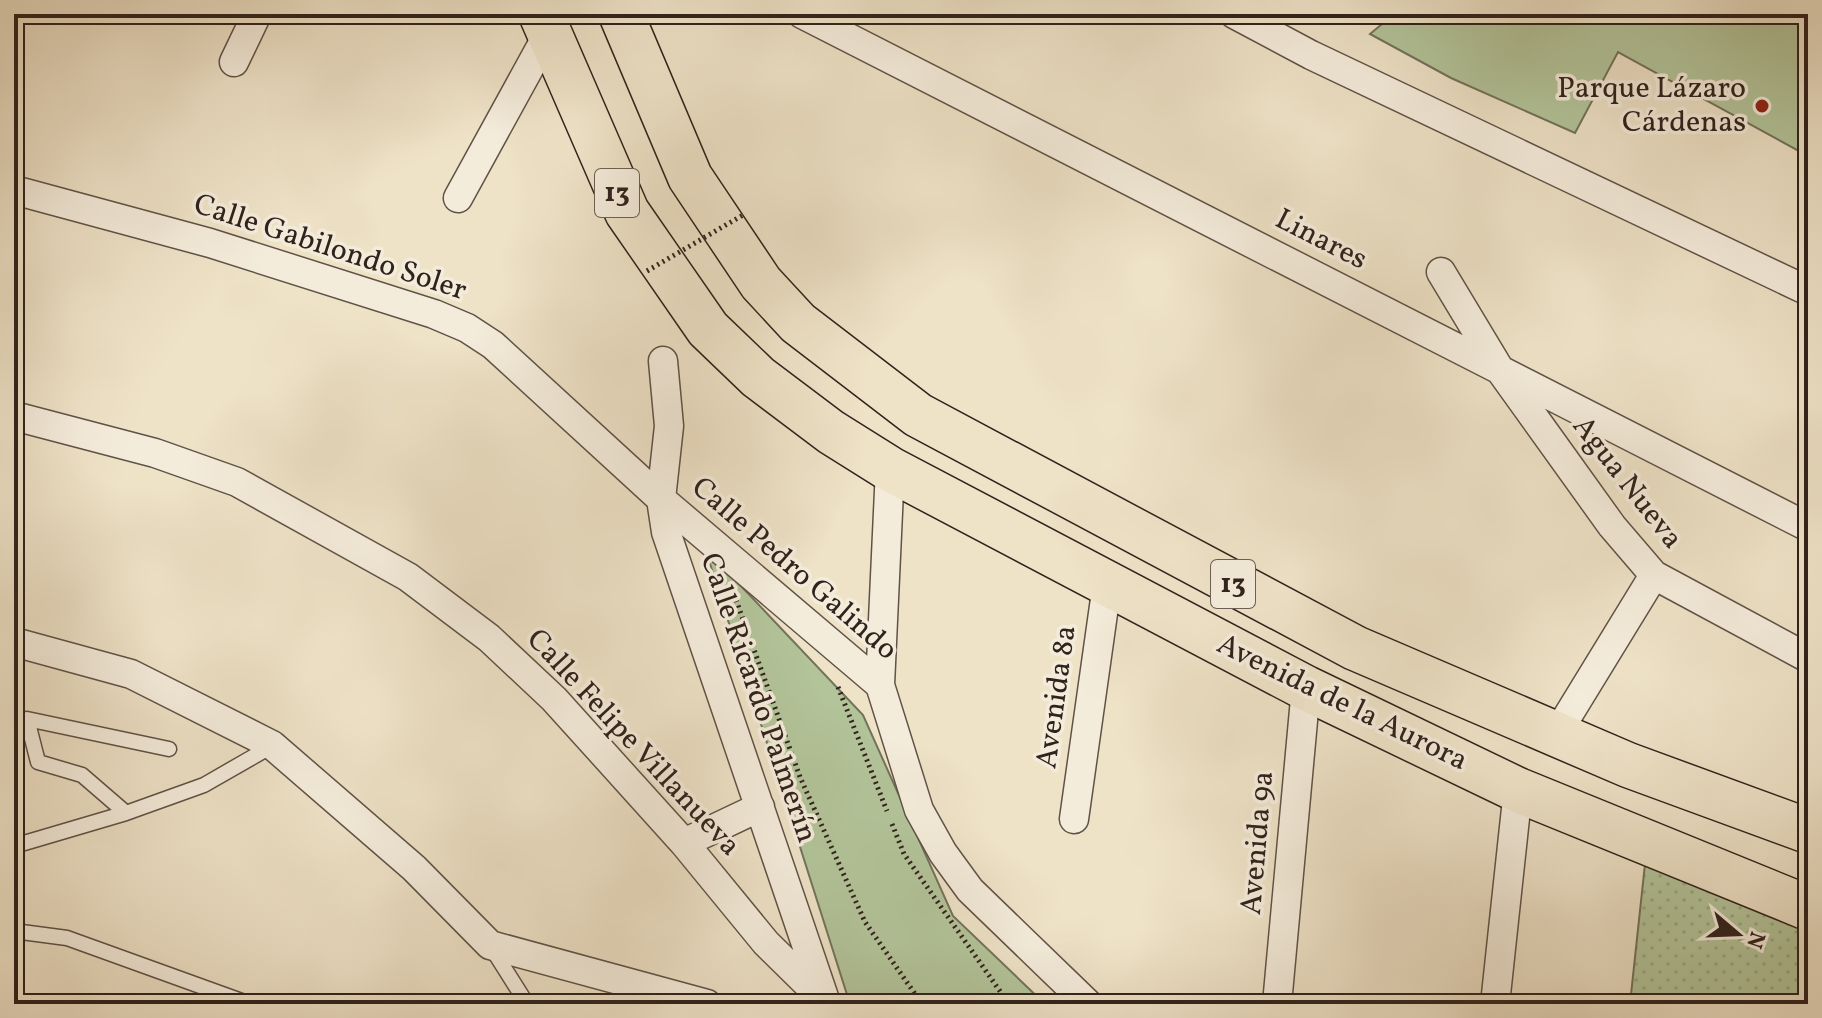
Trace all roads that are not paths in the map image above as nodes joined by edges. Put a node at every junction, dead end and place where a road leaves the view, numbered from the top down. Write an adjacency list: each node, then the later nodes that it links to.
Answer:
1 (257, 14): 6 (street)
2 (621, 14): 23 (main road, Avenida de la Aurora / 13)
3 (802, 14): 12 (street, Linares)
4 (1234, 14): 10 (street)
5 (544, 24): 8 (street); 14 (main road, 13)
6 (234, 62)
7 (14, 190): 15 (street, Calle Gabilondo Soler)
8 (458, 198)
9 (1441, 272): 12 (street, Agua Nueva)
10 (1808, 291)
11 (663, 361): 15 (street, Calle Ricardo Palmerín)
12 (1500, 370): 16 (street, Linares); 17 (street, Agua Nueva)
13 (14, 416): 31 (street, Calle Felipe Villanueva)
14 (890, 469): 18 (main road, Avenida de la Aurora / 13); 21 (street)
15 (661, 499): 21 (street, Calle Pedro Galindo); 27 (street, Calle Ricardo Palmerín)
16 (1808, 527)
17 (1654, 575): 20 (street, Agua Nueva); 23 (street)
18 (1107, 585): 22 (main road, Avenida de la Aurora / 13); 29 (street, Avenida 8a)
19 (14, 642): 24 (street)
20 (1808, 658)
21 (880, 685): 40 (street, Calle Pedro Galindo)
22 (1306, 688): 26 (main road, Avenida de la Aurora / 13); 41 (street, Avenida 9a)
23 (1556, 735): 30 (main road, Avenida de la Aurora / 13)
24 (272, 745): 28 (lane); 35 (street)
25 (169, 749): 28 (lane)
26 (1518, 790): 33 (main road, Avenida de la Aurora / 13); 42 (street)
27 (760, 807): 31 (street); 36 (street, Calle Ricardo Palmerín)
28 (126, 813): 32 (lane)
29 (1074, 819)
30 (1808, 831)
31 (684, 843): 36 (street, Calle Felipe Villanueva)
32 (14, 846)
33 (1808, 908)
34 (14, 931): 37 (lane)
35 (490, 945): 38 (lane); 39 (street)
36 (826, 1003)
37 (250, 1004)
38 (527, 1004)
39 (707, 1004)
40 (1088, 1004)
41 (1277, 1004)
42 (1495, 1004)

